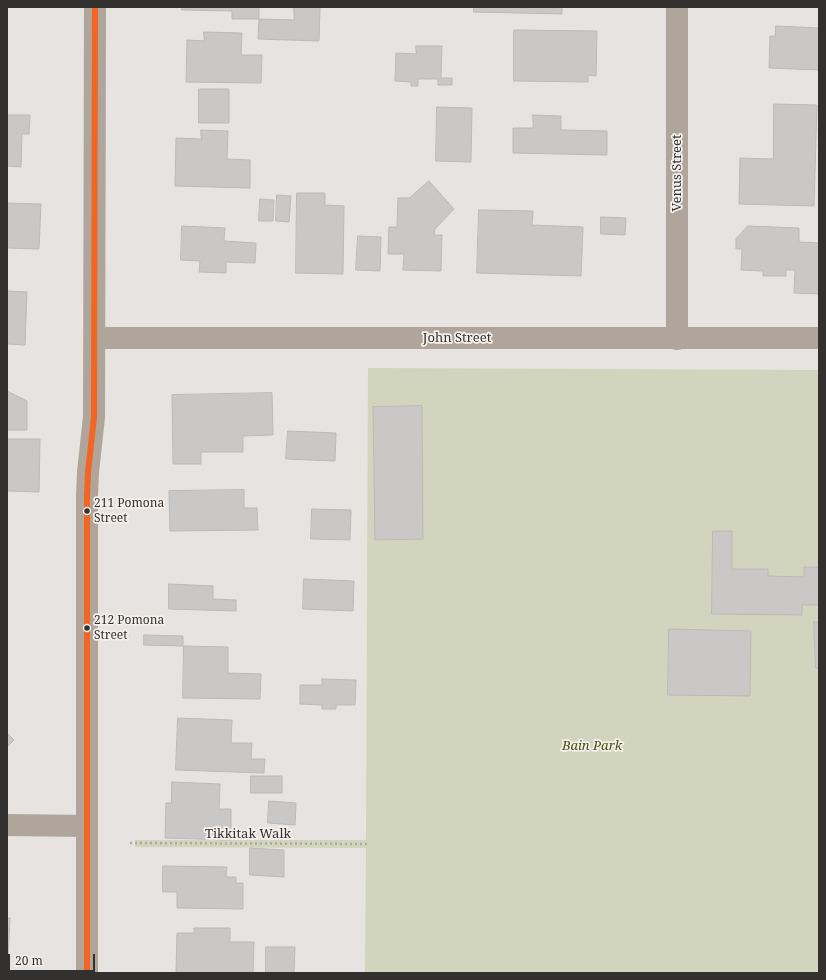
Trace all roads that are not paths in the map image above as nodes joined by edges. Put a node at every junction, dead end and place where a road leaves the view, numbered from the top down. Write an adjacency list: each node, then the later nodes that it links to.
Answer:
1 (95, 7): 3 (street)
2 (677, 7): 5 (street, Venus Street)
3 (95, 338): 5 (street, John Street); 7 (street)
4 (819, 338): 5 (street, John Street)
5 (677, 339)
6 (7, 825): 7 (street)
7 (87, 826): 8 (street)
8 (88, 973)

